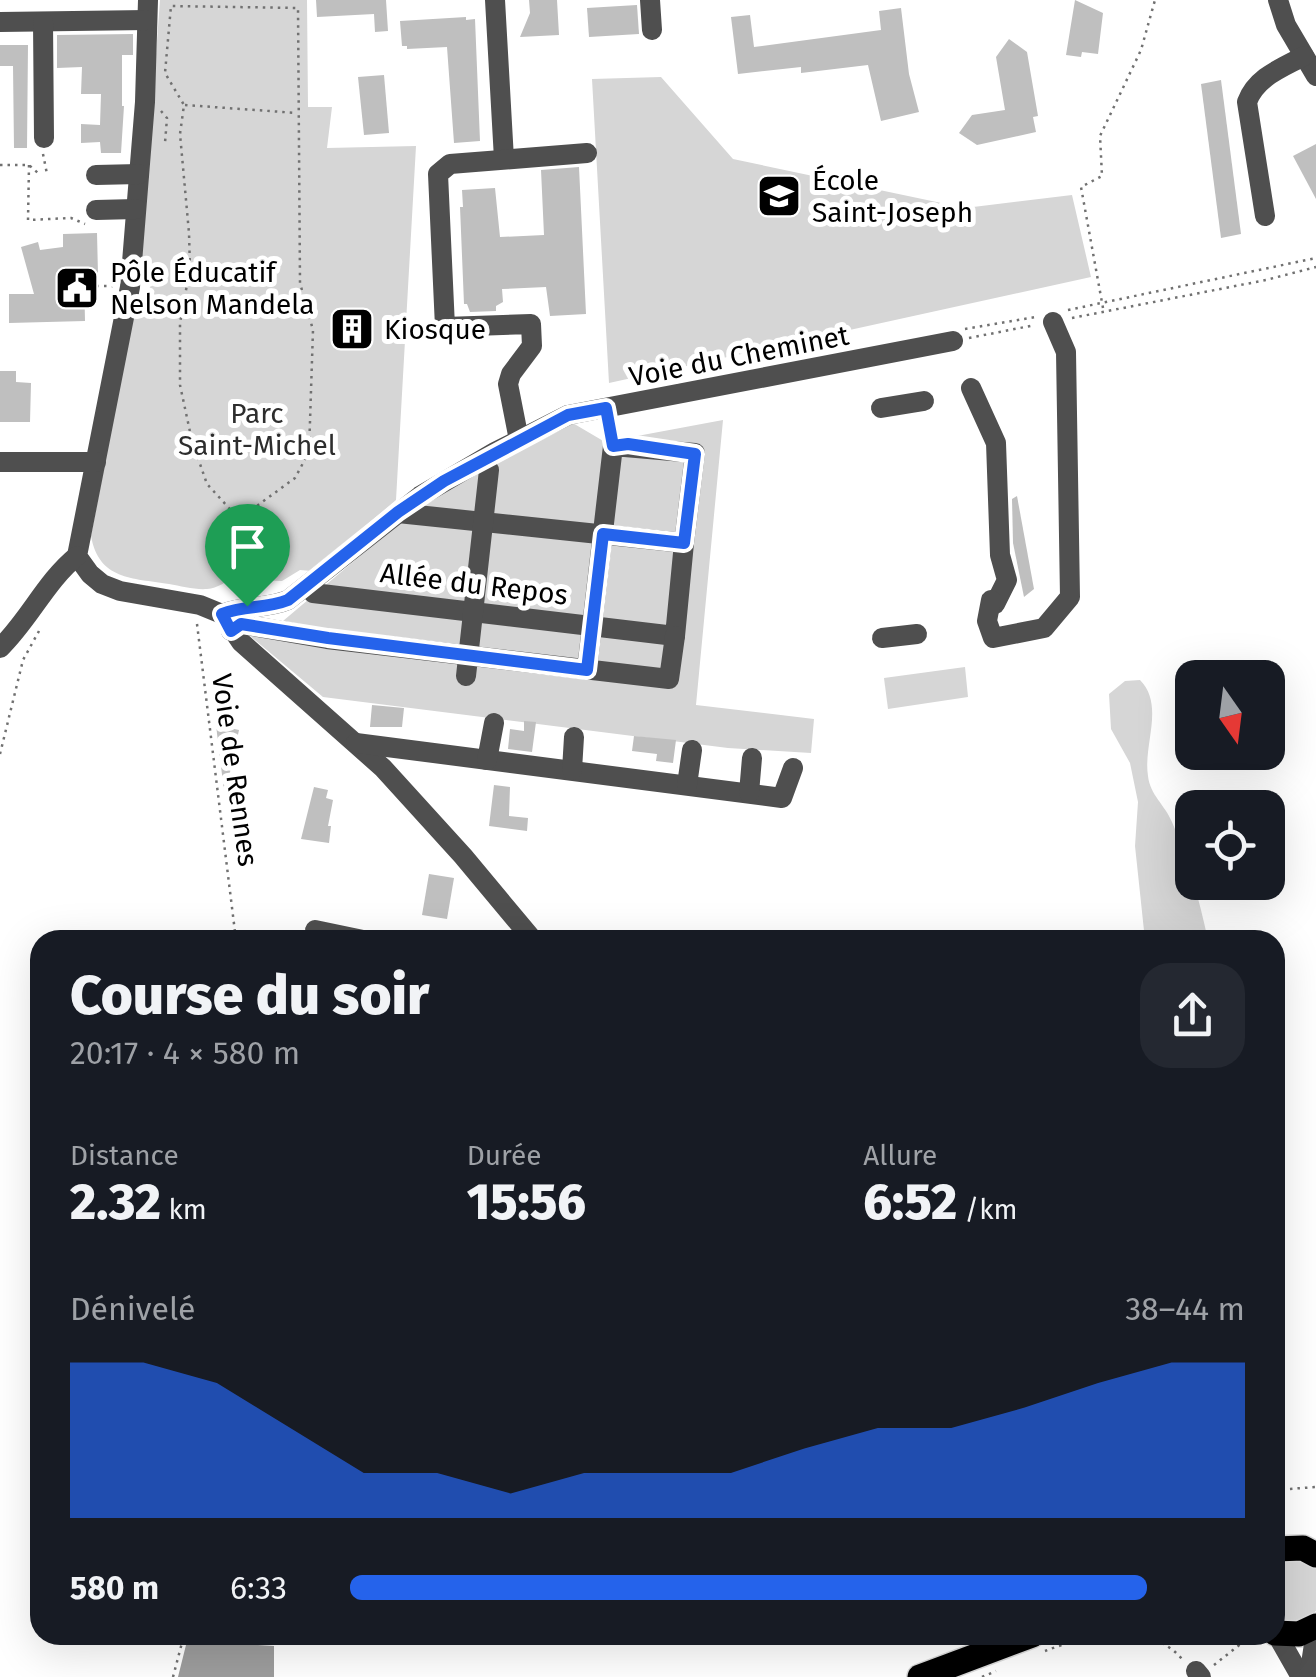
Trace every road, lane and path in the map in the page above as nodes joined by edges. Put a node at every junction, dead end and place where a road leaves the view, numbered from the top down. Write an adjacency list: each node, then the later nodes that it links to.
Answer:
1 (298, 0): 7 (path)
2 (496, 0): 16 (street)
3 (650, 0): 10 (street)
4 (1155, 0): 30 (path)
5 (1278, 0): 11 (street)
6 (158, 8): 7 (path); 9 (street); 13 (path); 22 (street)
7 (298, 8): 14 (path)
8 (0, 22): 9 (street)
9 (43, 22): 15 (street)
10 (652, 30)
11 (1304, 56): 12 (street); 24 (street)
12 (1316, 76)
13 (184, 104): 14 (path); 29 (path)
14 (298, 113): 44 (path)
15 (44, 138)
16 (503, 152): 17 (street); 38 (street)
17 (587, 153)
18 (0, 165): 19 (path)
19 (29, 165): 20 (path); 25 (path)
20 (39, 174)
21 (96, 174): 22 (street)
22 (139, 174): 23 (street)
23 (136, 209): 25 (street); 28 (street)
24 (1264, 216)
25 (97, 219)
26 (1316, 266): 30 (path)
27 (74, 286): 28 (path)
28 (130, 286): 29 (path); 41 (street)
29 (182, 302): 44 (path)
30 (1103, 310): 32 (path)
31 (1033, 311): 32 (path)
32 (1044, 323): 33 (path); 34 (street)
33 (953, 342): 36 (street, Voie du Cheminet)
34 (971, 388)
35 (924, 401): 37 (street)
36 (606, 408): 38 (street, Voie du Cheminet); 39 (street)
37 (881, 408)
38 (519, 440): 43 (street, Voie du Cheminet)
39 (613, 446): 46 (street); 47 (street)
40 (0, 462): 41 (street)
41 (96, 462): 48 (street)
42 (489, 470): 45 (street)
43 (398, 512): 45 (street); 49 (street, Voie du Cheminet)
44 (238, 519): 51 (path)
45 (484, 520): 46 (street); 52 (street)
46 (603, 534): 47 (street); 55 (street)
47 (684, 543): 57 (street)
48 (79, 545): 50 (street); 59 (street)
49 (308, 586): 51 (street, Voie du Cheminet); 52 (street, Allée du Repos)
50 (200, 605): 53 (street); 73 (path, Voie de Rennes)
51 (247, 606): 53 (street, Voie du Cheminet)
52 (473, 612): 55 (street, Allée du Repos); 60 (street)
53 (227, 623): 60 (street); 64 (street)
54 (41, 625): 66 (path)
55 (592, 626): 57 (street, Allée du Repos); 61 (street)
56 (917, 634): 58 (street)
57 (674, 636): 61 (street)
58 (882, 638)
59 (0, 648)
60 (467, 666): 61 (street)
61 (587, 670)
62 (494, 722): 68 (street)
63 (574, 737): 70 (street)
64 (356, 743): 68 (street); 74 (street)
65 (692, 750): 71 (street)
66 (0, 754)
67 (752, 758): 72 (street)
68 (487, 760): 70 (street)
69 (792, 768): 72 (street)
70 (572, 770): 71 (street)
71 (687, 785): 72 (street)
72 (748, 793)
73 (235, 930)
74 (524, 930)
75 (1316, 1487): 76 (path)
76 (1285, 1489)
77 (1285, 1547): 78 (main road)
78 (1316, 1556)
79 (1316, 1628): 80 (main road); 90 (street)
80 (1285, 1633)
81 (181, 1645): 87 (path)
82 (1032, 1645): 88 (main road)
83 (1168, 1645): 86 (path)
84 (1239, 1645): 86 (path)
85 (1283, 1645): 89 (street)
86 (1199, 1674)
87 (173, 1677)
88 (920, 1677)
89 (1300, 1677)
90 (1309, 1677)

